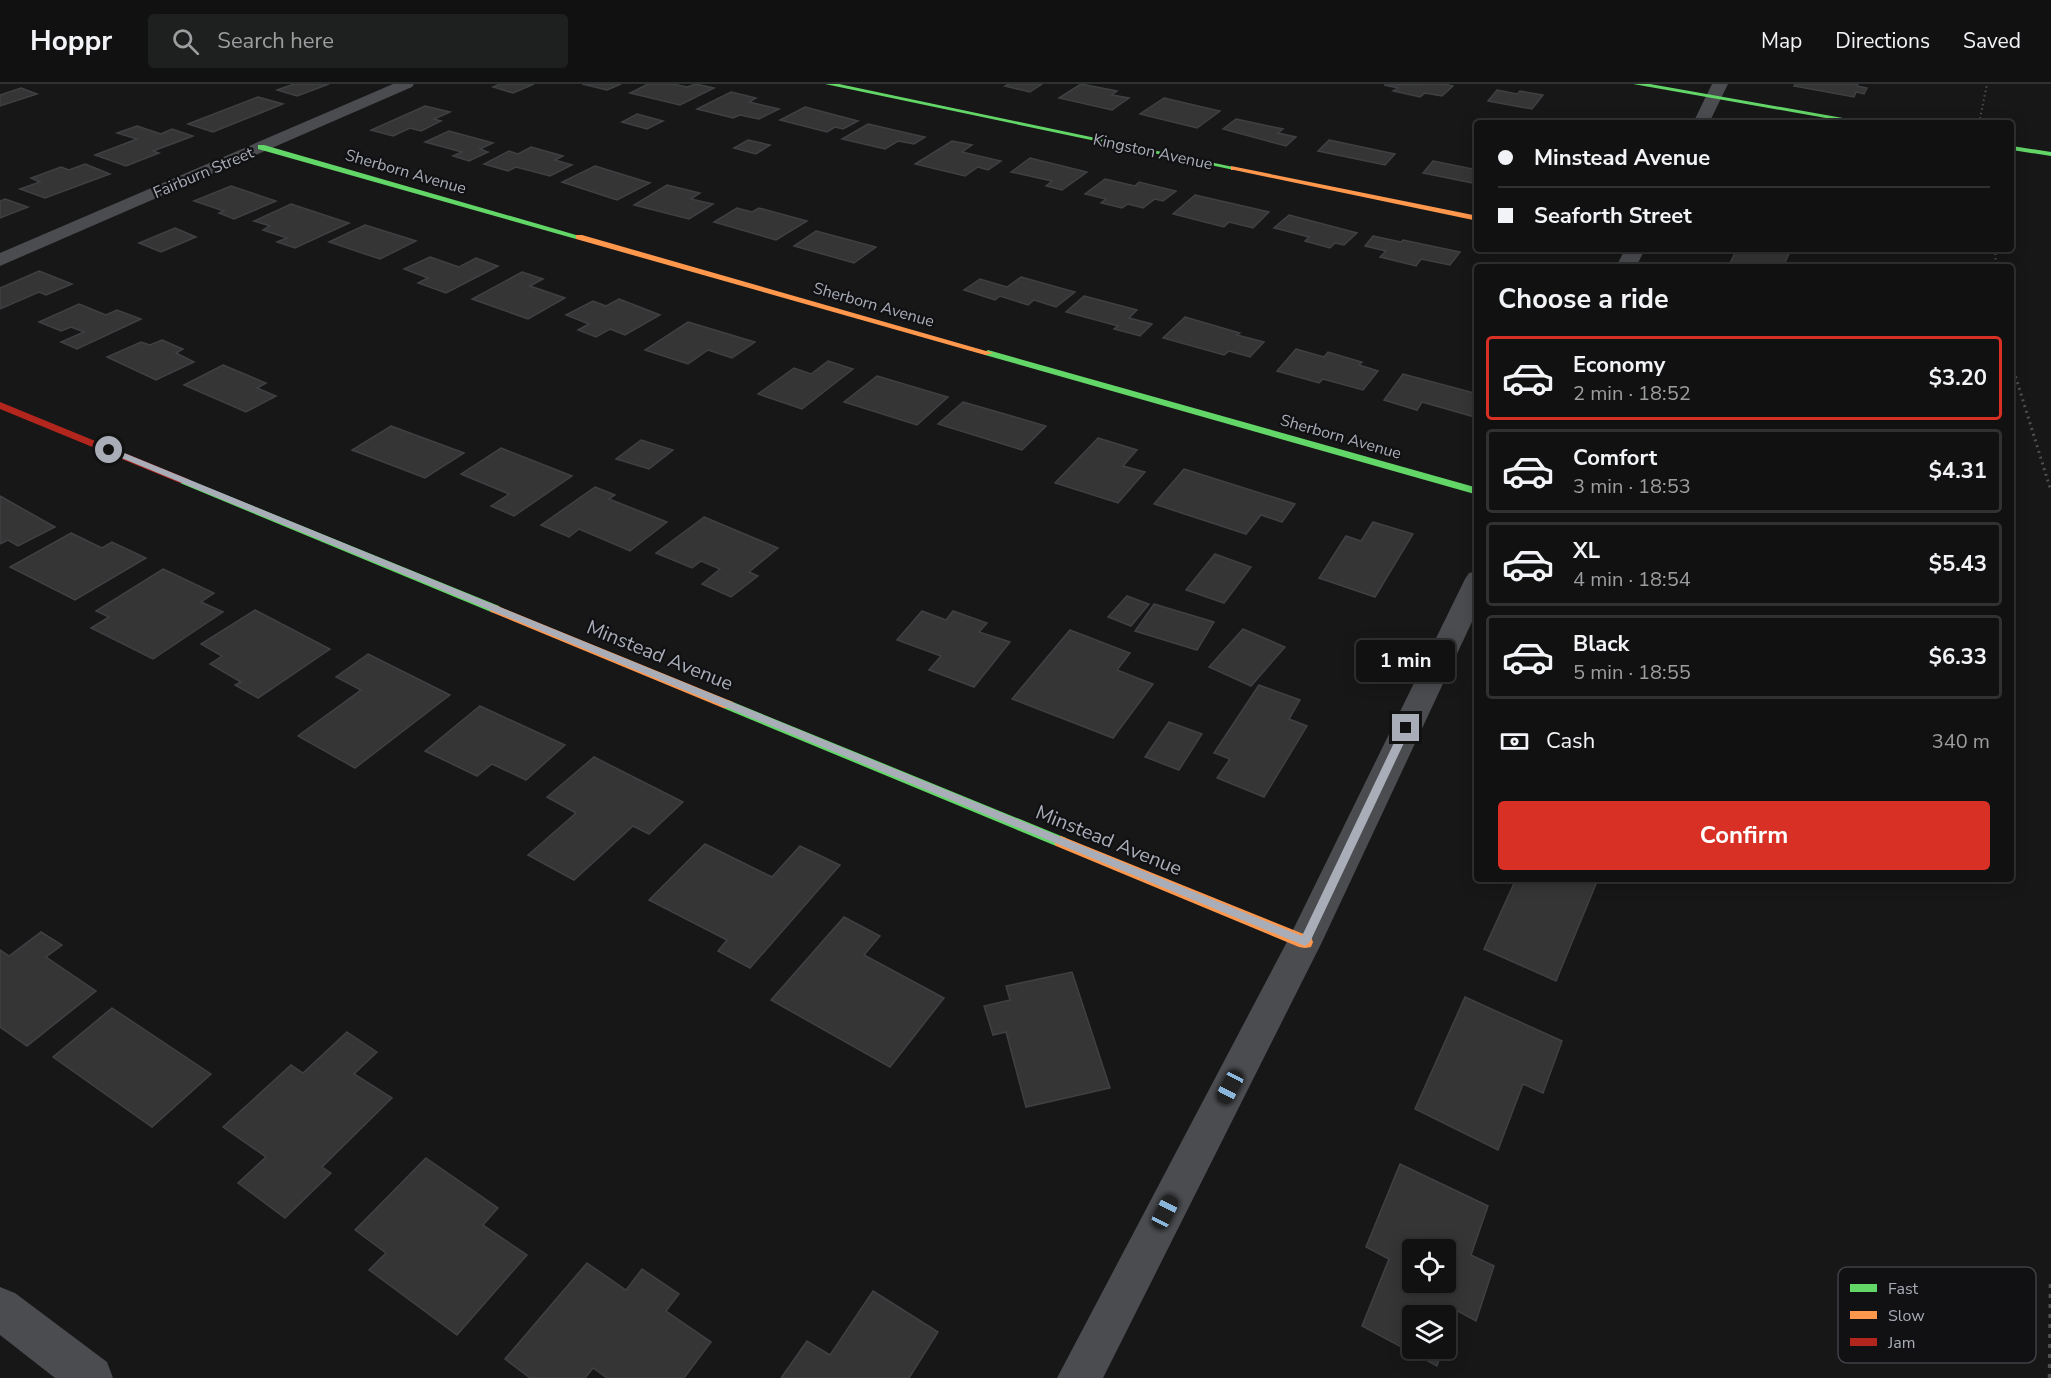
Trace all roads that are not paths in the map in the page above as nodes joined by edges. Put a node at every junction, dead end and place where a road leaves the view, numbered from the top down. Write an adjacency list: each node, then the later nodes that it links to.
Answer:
1 (406, 84): 7 (street, Fairburn Street)
2 (829, 84): 10 (street, Kingston Avenue)
3 (1637, 84): 4 (street)
4 (1717, 91): 5 (street); 6 (street)
5 (1702, 120)
6 (1852, 120)
7 (261, 147): 11 (street, Fairburn Street); 13 (street, Sherborn Avenue)
8 (2014, 148): 9 (street)
9 (2051, 154)
10 (1474, 218)
11 (0, 260)
12 (0, 405): 15 (street, Minstead Avenue)
13 (1474, 491)
14 (1474, 587): 15 (street)
15 (1305, 942): 18 (street)
16 (0, 1308): 17 (street)
17 (91, 1378)
18 (1079, 1378)

